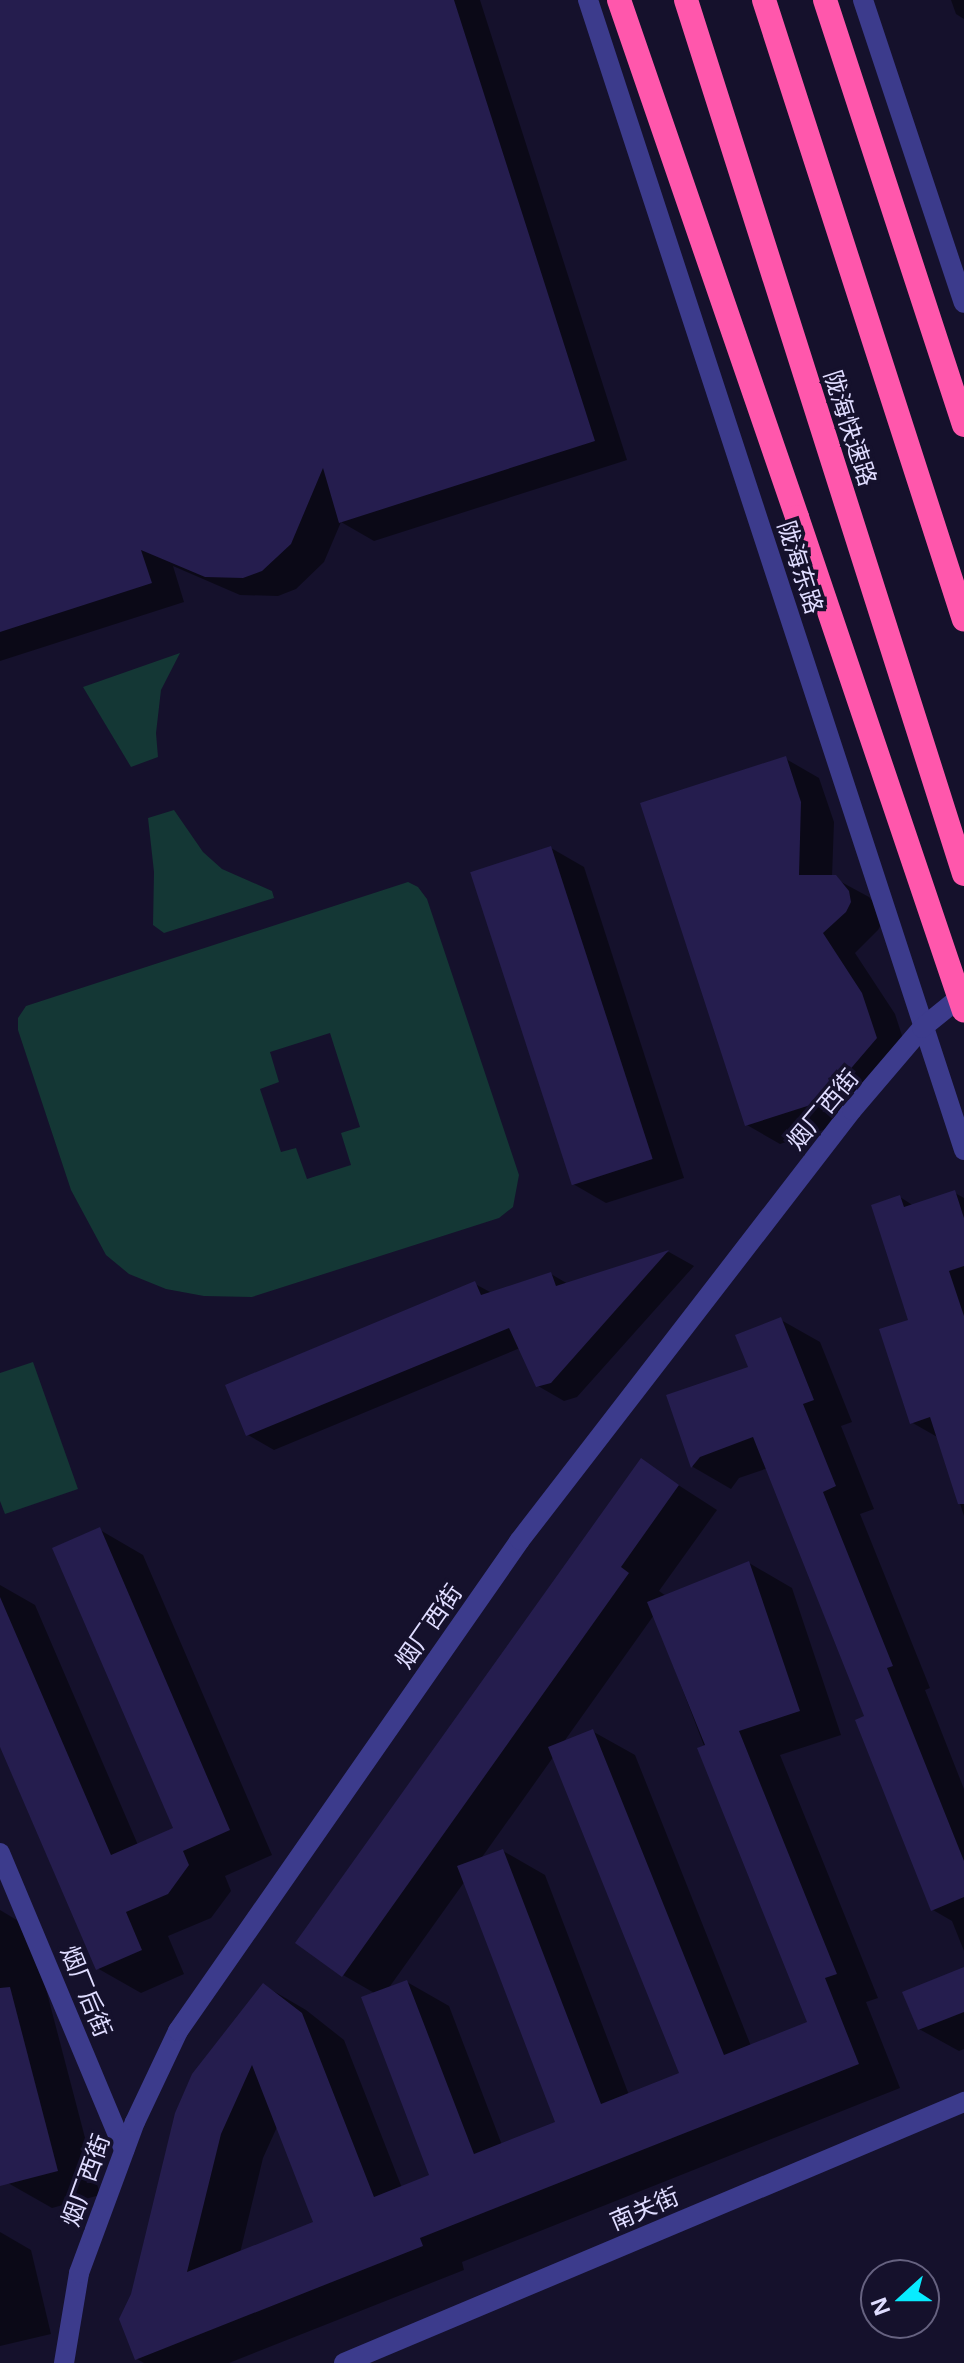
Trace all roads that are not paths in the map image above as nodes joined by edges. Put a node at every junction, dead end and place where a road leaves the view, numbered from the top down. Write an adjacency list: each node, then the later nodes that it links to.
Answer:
1 (588, 0): 13 (street, 陇海东路)
2 (619, 0): 12 (highway, bridge)
3 (686, 0): 10 (highway, 陇海快速路)
4 (764, 0): 9 (highway, 陇海快速路)
5 (825, 0): 8 (highway)
6 (863, 0): 7 (street)
7 (964, 303)
8 (964, 425)
9 (964, 620)
10 (964, 874)
11 (964, 994): 13 (street, 烟厂西街)
12 (964, 1011)
13 (922, 1028): 14 (street, 陇海东路); 17 (street, 烟厂西街)
14 (964, 1150)
15 (0, 1853): 17 (street, 烟厂后街)
16 (964, 2102): 19 (street, 南关街)
17 (124, 2150): 18 (street, 烟厂西街)
18 (64, 2363)
19 (344, 2363)

